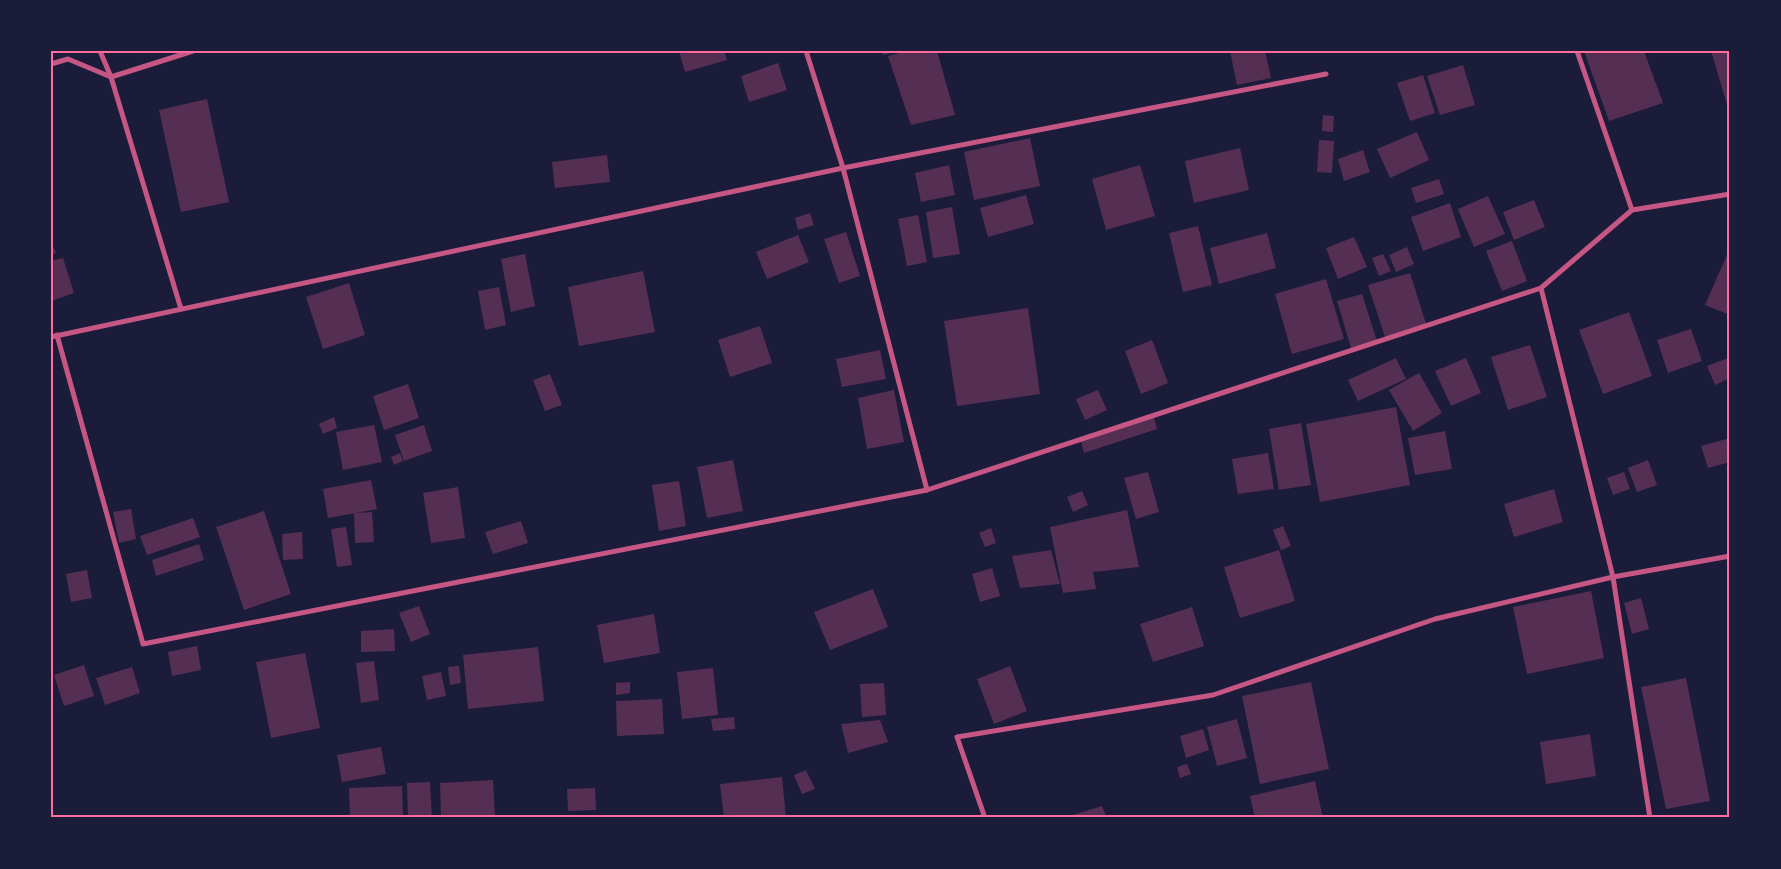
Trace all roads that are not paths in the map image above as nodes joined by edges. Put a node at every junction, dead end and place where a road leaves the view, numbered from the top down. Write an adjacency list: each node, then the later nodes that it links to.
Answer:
1 (100, 51): 7 (street)
2 (193, 51): 7 (street)
3 (806, 51): 8 (street)
4 (1577, 51): 10 (street)
5 (51, 64): 7 (street)
6 (1326, 74): 8 (street)
7 (111, 77): 12 (street)
8 (843, 168): 12 (street); 14 (street)
9 (1730, 194): 10 (street)
10 (1632, 210): 11 (street)
11 (1541, 288): 14 (street); 16 (street)
12 (180, 309): 13 (street)
13 (54, 336): 14 (street)
14 (927, 490)
15 (1730, 556): 16 (street)
16 (1613, 577): 17 (street); 18 (street)
17 (985, 818)
18 (1650, 818)

